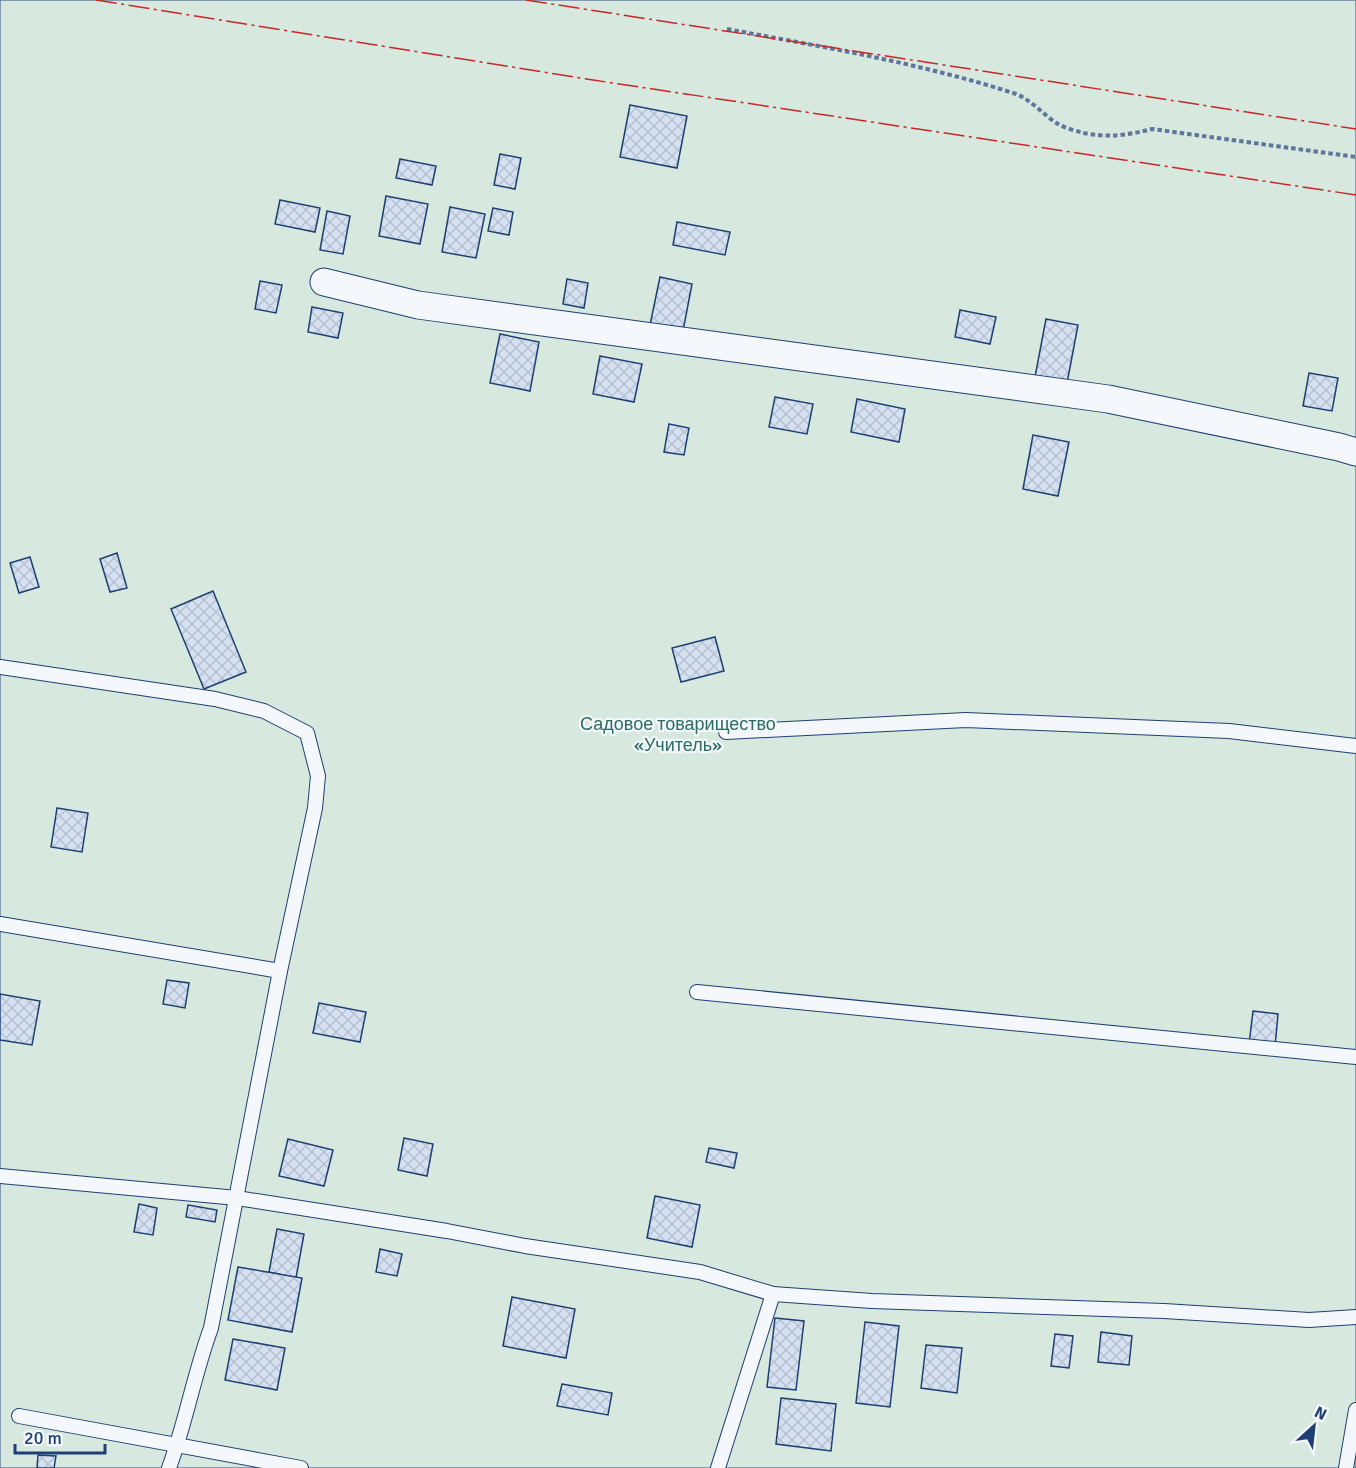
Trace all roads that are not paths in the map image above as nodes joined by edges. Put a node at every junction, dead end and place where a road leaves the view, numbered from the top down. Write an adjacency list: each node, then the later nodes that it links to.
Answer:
1 (324, 282): 2 (street)
2 (1356, 452)
3 (0, 667): 7 (lane)
4 (726, 732): 5 (lane)
5 (1356, 746)
6 (0, 924): 7 (lane)
7 (280, 971): 11 (lane)
8 (697, 992): 9 (lane)
9 (1356, 1057)
10 (0, 1176): 11 (lane)
11 (237, 1198): 12 (lane); 16 (lane)
12 (773, 1294): 13 (lane); 19 (lane)
13 (1356, 1317)
14 (1356, 1410): 20 (lane)
15 (19, 1416): 16 (lane)
16 (177, 1446): 17 (lane); 18 (lane)
17 (169, 1468)
18 (301, 1468)
19 (718, 1468)
20 (1346, 1468)

